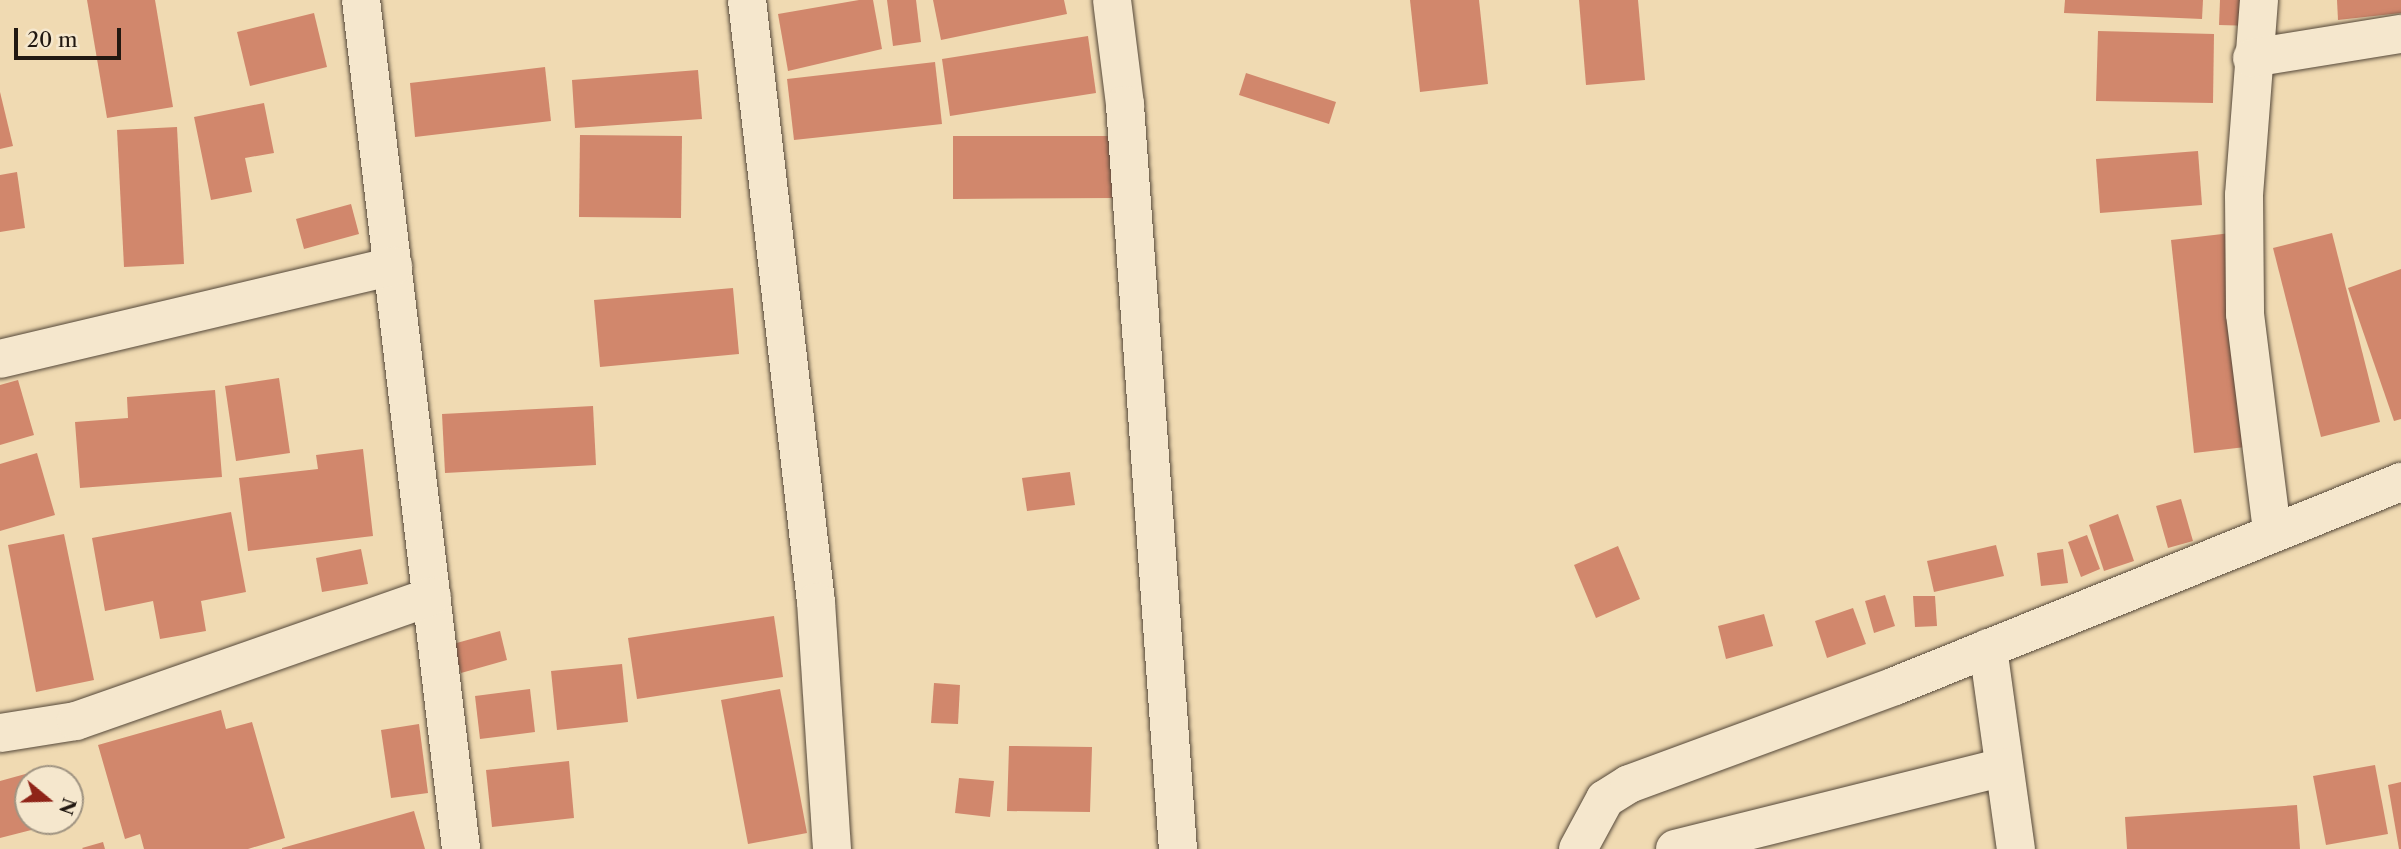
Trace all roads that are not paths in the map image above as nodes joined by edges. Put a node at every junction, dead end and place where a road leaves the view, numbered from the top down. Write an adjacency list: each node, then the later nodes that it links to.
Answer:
1 (361, 0): 7 (street)
2 (747, 0): 16 (street)
3 (1112, 0): 17 (street)
4 (2259, 0): 6 (street)
5 (2401, 34): 6 (street)
6 (2252, 58): 10 (street)
7 (393, 266): 8 (street); 11 (street)
8 (0, 359)
9 (2401, 482): 10 (street)
10 (2272, 531): 12 (street)
11 (432, 596): 13 (street); 15 (street)
12 (1988, 648): 14 (street); 18 (street)
13 (0, 733)
14 (2004, 767): 19 (street); 20 (street)
15 (461, 849)
16 (832, 849)
17 (1178, 849)
18 (1578, 849)
19 (1675, 849)
20 (2016, 849)

